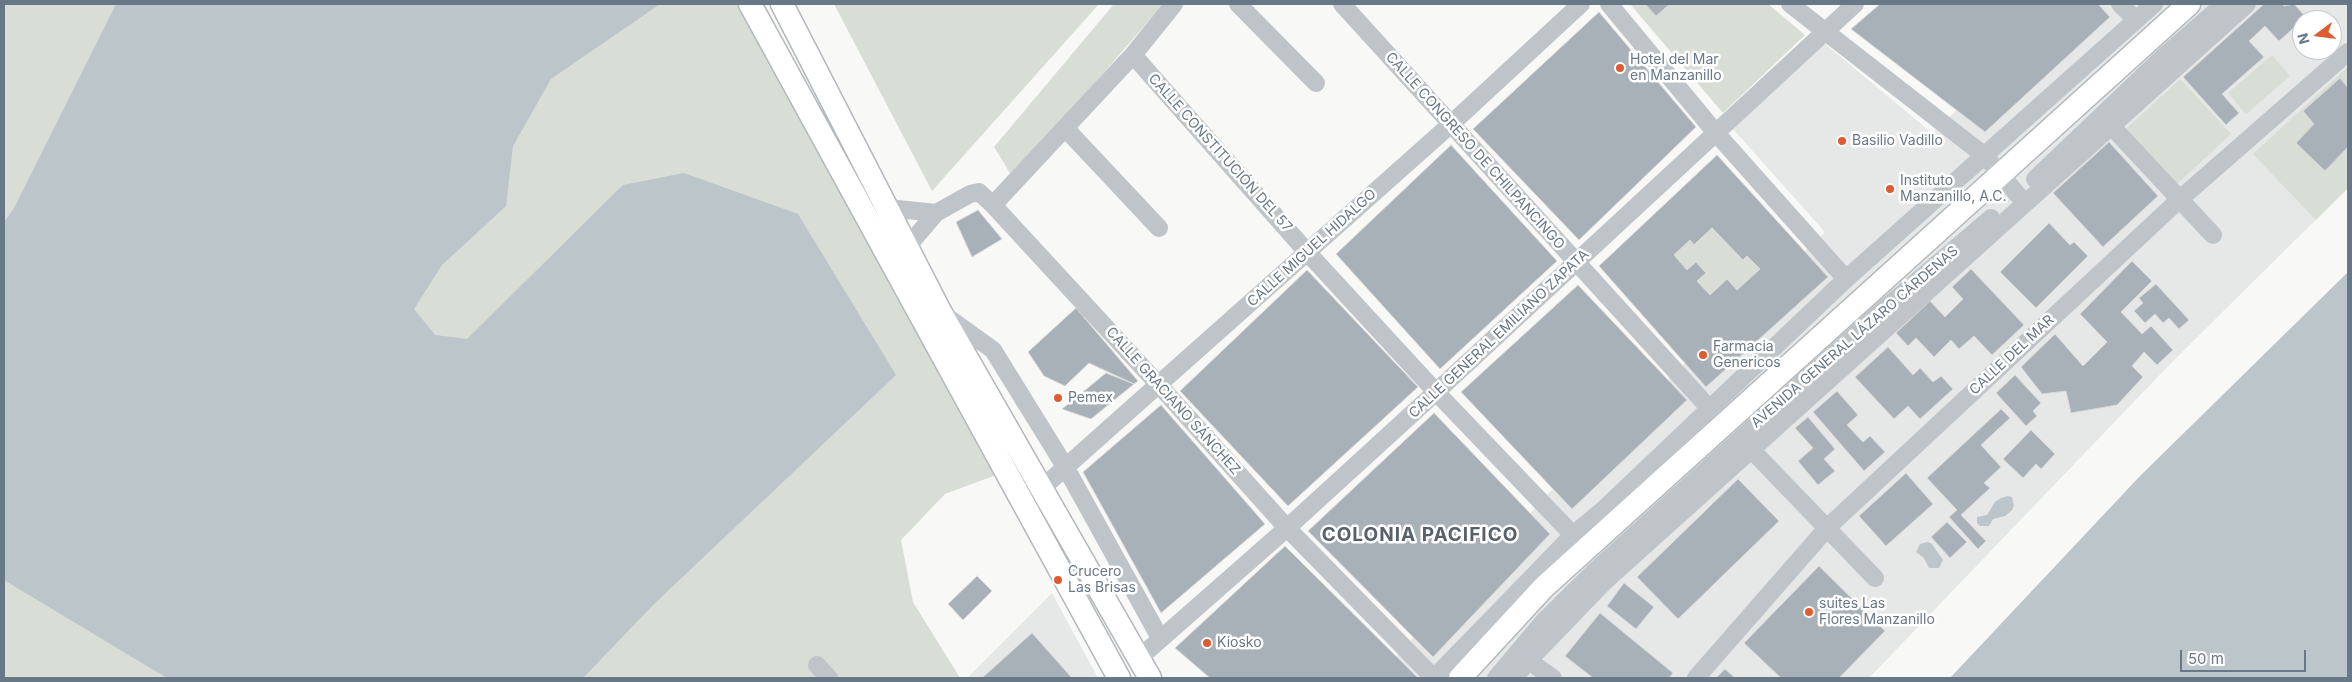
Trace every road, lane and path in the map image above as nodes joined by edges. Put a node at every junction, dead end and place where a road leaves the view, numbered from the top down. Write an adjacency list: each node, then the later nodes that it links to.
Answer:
1 (750, 4): 54 (main road)
2 (782, 4): 29 (main road)
3 (1174, 4): 18 (street)
4 (1238, 4): 19 (street)
5 (1342, 4): 21 (street, CALLE CONGRESO DE CHILPANCINGO)
6 (1581, 4): 21 (street, CALLE MIGUEL HIDALGO)
7 (1609, 4): 23 (street)
8 (1790, 4): 16 (street)
9 (1855, 4): 16 (street, CALLE GENERAL EMILIANO ZAPATA)
10 (2120, 4): 15 (street)
11 (2154, 4): 15 (street)
12 (2189, 4): 25 (main road, AVENIDA GENERAL LÁZARO CÁRDENAS)
13 (2224, 4): 20 (street, AVENIDA GENERAL LÁZARO CÁRDENAS)
14 (2247, 4): 20 (street)
15 (2136, 20): 24 (street)
16 (1824, 31): 23 (street, CALLE GENERAL EMILIANO ZAPATA); 24 (street)
17 (2348, 52): 27 (street, CALLE DEL MAR)
18 (1133, 55): 22 (street); 34 (street, CALLE CONSTITUCIÓN DEL 57)
19 (1316, 83)
20 (2106, 121): 26 (street, AVENIDA GENERAL LÁZARO CÁRDENAS); 27 (street); 41 (street)
21 (1450, 125): 34 (street, CALLE MIGUEL HIDALGO); 35 (street, CALLE CONGRESO DE CHILPANCINGO)
22 (1066, 129): 28 (street); 31 (street)
23 (1716, 133): 35 (street, CALLE GENERAL EMILIANO ZAPATA); 36 (street)
24 (1985, 156): 25 (street); 36 (street)
25 (2002, 174): 26 (street); 52 (main road, AVENIDA GENERAL LÁZARO CÁRDENAS)
26 (2018, 195): 41 (street, AVENIDA GENERAL LÁZARO CÁRDENAS)
27 (2180, 199): 32 (street); 44 (street, CALLE DEL MAR)
28 (993, 204): 30 (street, CALLE GRACIANO SÁNCHEZ); 38 (street, CALLE GRACIANO SÁNCHEZ)
29 (888, 208): 30 (street); 33 (main road)
30 (936, 213): 33 (street)
31 (1159, 228)
32 (2214, 236)
33 (907, 247): 37 (main road)
34 (1308, 252): 38 (street, CALLE MIGUEL HIDALGO); 39 (street, CALLE CONSTITUCIÓN DEL 57)
35 (1576, 264): 39 (street, CALLE GENERAL EMILIANO ZAPATA); 40 (street, CALLE CONGRESO DE CHILPANCINGO)
36 (1846, 279): 40 (street)
37 (941, 313): 42 (street); 43 (main road)
38 (1159, 385): 42 (street, CALLE MIGUEL HIDALGO); 45 (street, CALLE GRACIANO SÁNCHEZ)
39 (1436, 392): 45 (street, CALLE GENERAL EMILIANO ZAPATA); 46 (street, CALLE CONSTITUCIÓN DEL 57)
40 (1710, 409): 46 (street)
41 (1745, 443): 44 (street); 49 (street, AVENIDA GENERAL LÁZARO CÁRDENAS)
42 (1066, 468): 43 (street, CALLE MIGUEL HIDALGO); 48 (street)
43 (1042, 489): 50 (main road)
44 (1828, 527): 47 (street); 61 (street, CALLE DEL MAR)
45 (1287, 528): 48 (street, CALLE GENERAL EMILIANO ZAPATA); 56 (street, CALLE GRACIANO SÁNCHEZ)
46 (1573, 535): 56 (street)
47 (1875, 578)
48 (1160, 638): 50 (street, CALLE GENERAL EMILIANO ZAPATA)
49 (1522, 657): 58 (street, AVENIDA GENERAL LÁZARO CÁRDENAS); 59 (street); 60 (street)
50 (1138, 659): 55 (main road)
51 (817, 665): 53 (street)
52 (1471, 669): 57 (main road, AVENIDA GENERAL LÁZARO CÁRDENAS)
53 (829, 678)
54 (1119, 678)
55 (1150, 678)
56 (1434, 678)
57 (1460, 678)
58 (1496, 678)
59 (1514, 678)
60 (1553, 678)
61 (1696, 678)

